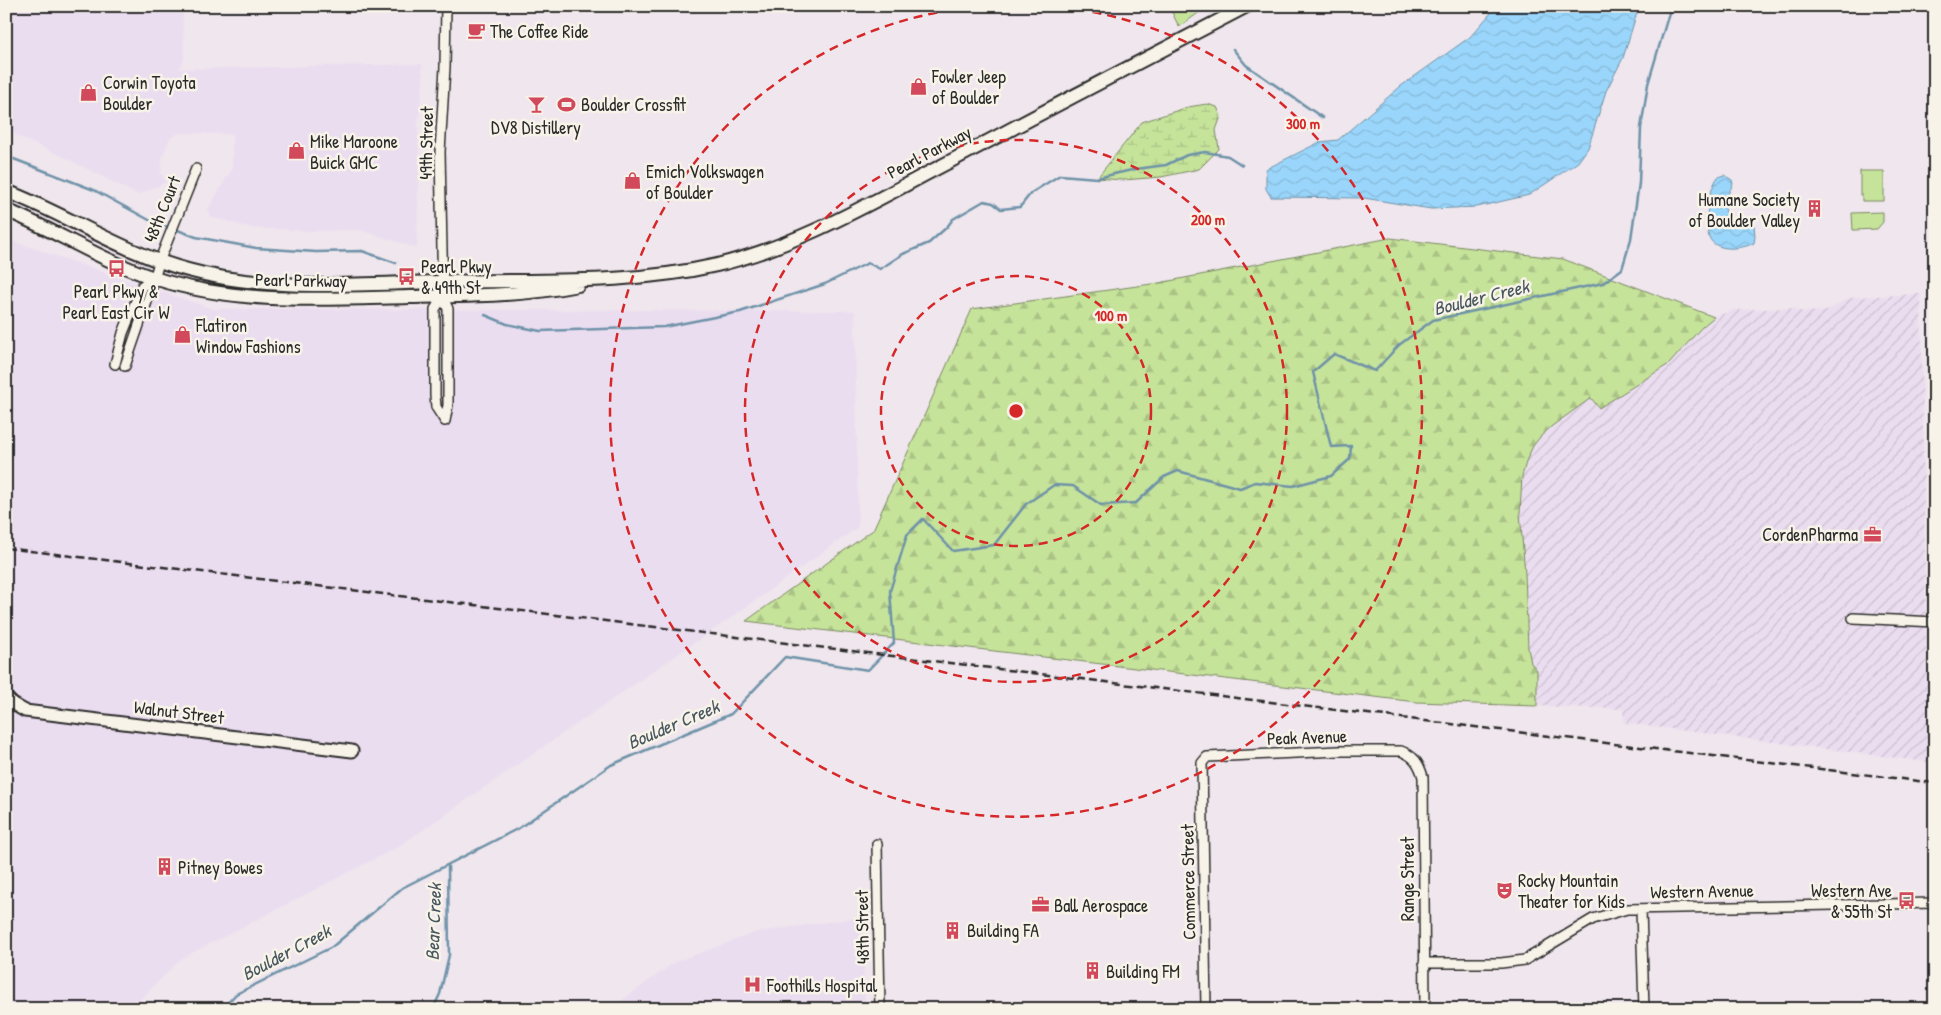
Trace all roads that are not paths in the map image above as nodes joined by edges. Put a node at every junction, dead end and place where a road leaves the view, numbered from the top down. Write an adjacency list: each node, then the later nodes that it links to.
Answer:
1 (446, 6): 9 (street, 49th Street)
2 (1247, 6): 8 (main road, Pearl Parkway)
3 (196, 169): 6 (street, 48th Court)
4 (6, 191): 6 (main road, Pearl Parkway)
5 (6, 210): 7 (main road, Pearl Parkway)
6 (159, 262): 7 (street, 48th Court); 9 (main road, Pearl Parkway)
7 (153, 278): 10 (main road, Pearl Parkway); 11 (street); 12 (street)
8 (610, 279): 9 (main road, Pearl Parkway); 10 (main road, Pearl Parkway)
9 (443, 282): 10 (street, 49th Street)
10 (443, 297): 10 (street)
11 (115, 364)
12 (125, 366)
13 (1853, 618): 14 (street)
14 (1935, 622)
15 (6, 697): 16 (street, Walnut Street)
16 (352, 751)
17 (1408, 754): 18 (street, Peak Avenue); 22 (street, Range Street)
18 (1207, 757): 24 (street, Commerce Street)
19 (878, 844): 23 (street, 48th Street)
20 (1935, 904): 21 (street, Western Avenue)
21 (1641, 909): 22 (street, Western Avenue); 26 (street)
22 (1424, 963): 25 (street, Range Street)
23 (880, 1009)
24 (1206, 1009)
25 (1424, 1009)
26 (1644, 1009)

